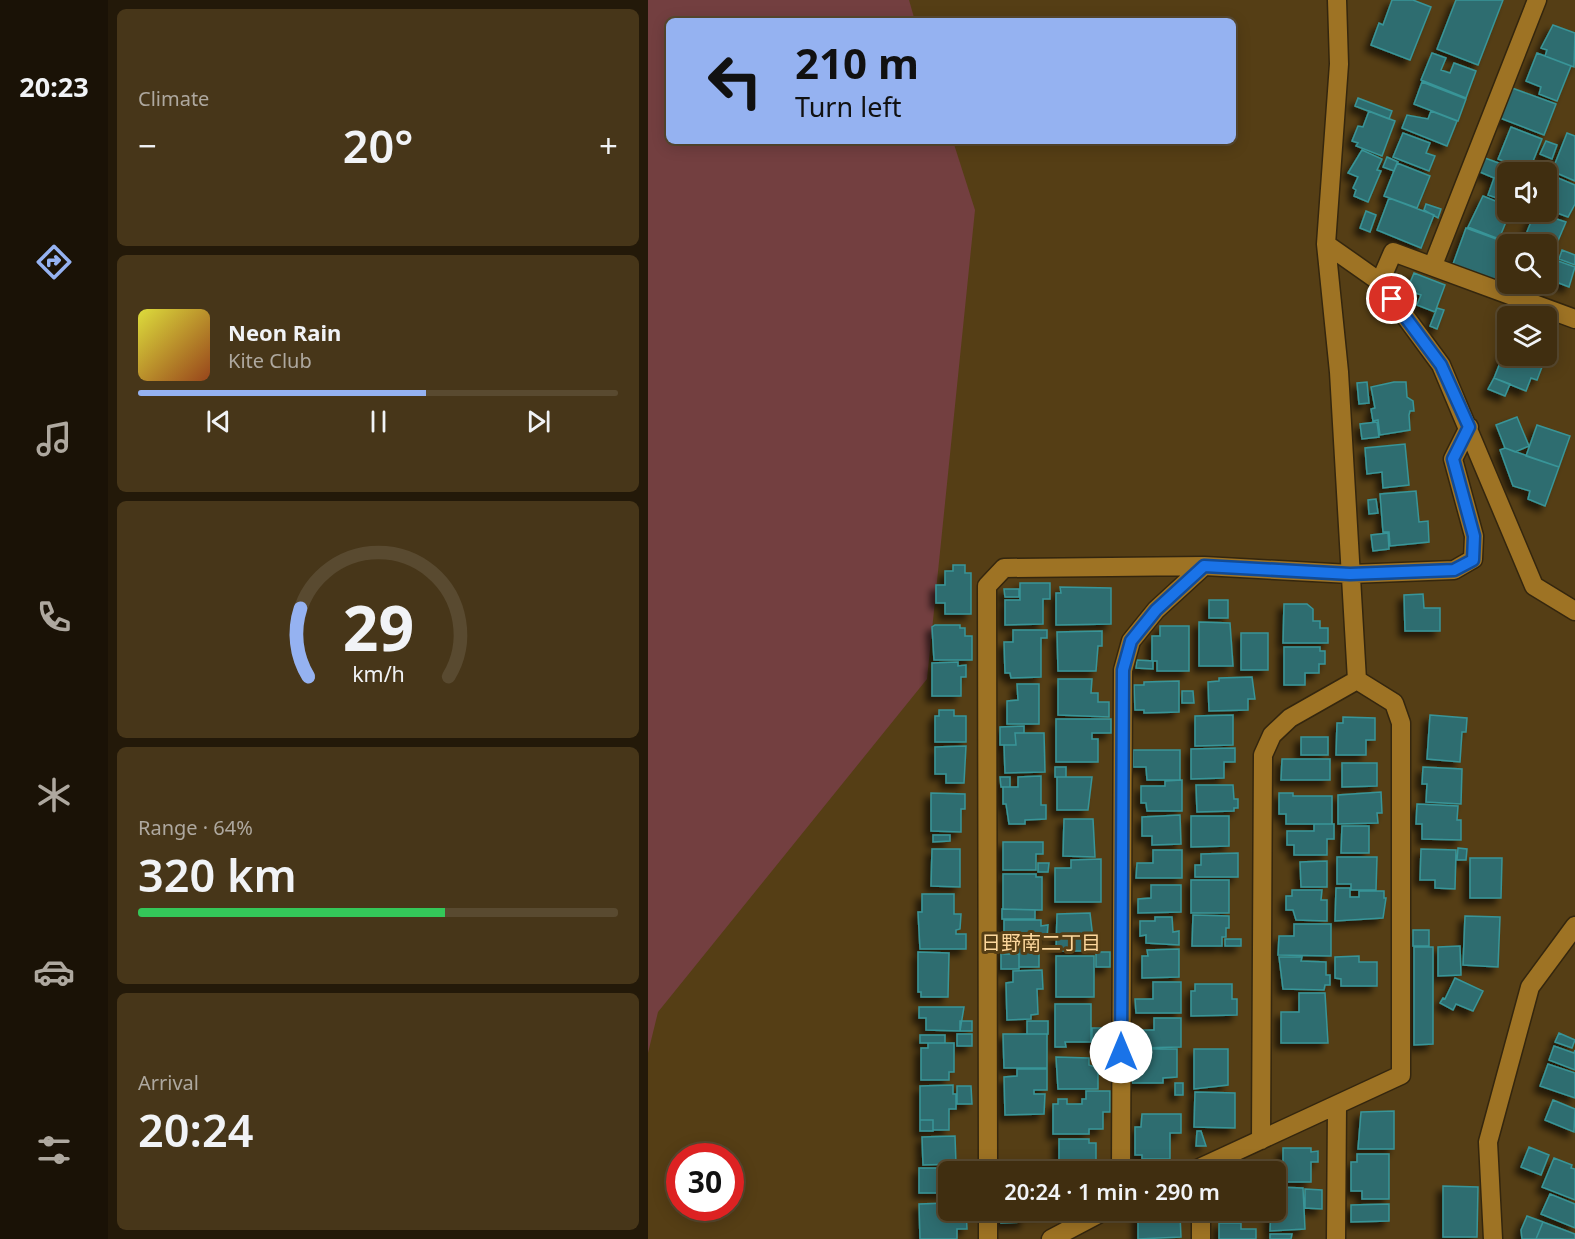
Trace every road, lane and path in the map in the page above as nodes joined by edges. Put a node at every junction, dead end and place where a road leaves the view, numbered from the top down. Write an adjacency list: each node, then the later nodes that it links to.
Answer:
1 (1338, 0): 3 (street)
2 (1537, 0): 4 (street)
3 (1326, 244): 5 (street); 9 (street)
4 (1433, 265): 5 (street); 6 (street)
5 (1380, 282): 7 (street)
6 (1574, 316)
7 (1469, 427): 9 (street); 10 (street)
8 (1204, 566): 9 (street); 15 (street); 16 (street)
9 (1350, 574): 11 (street)
10 (1575, 612)
11 (1358, 681): 13 (street); 14 (street)
12 (1575, 926): 26 (street)
13 (1337, 1106): 14 (street); 25 (street)
14 (1262, 1140): 17 (street)
15 (988, 1161)
16 (1121, 1161)
17 (1217, 1161)
18 (988, 1221): 22 (street)
19 (1090, 1221): 21 (street)
20 (1201, 1221): 24 (street)
21 (1069, 1235): 23 (street)
22 (988, 1239)
23 (1051, 1239)
24 (1201, 1239)
25 (1336, 1239)
26 (1493, 1239)

